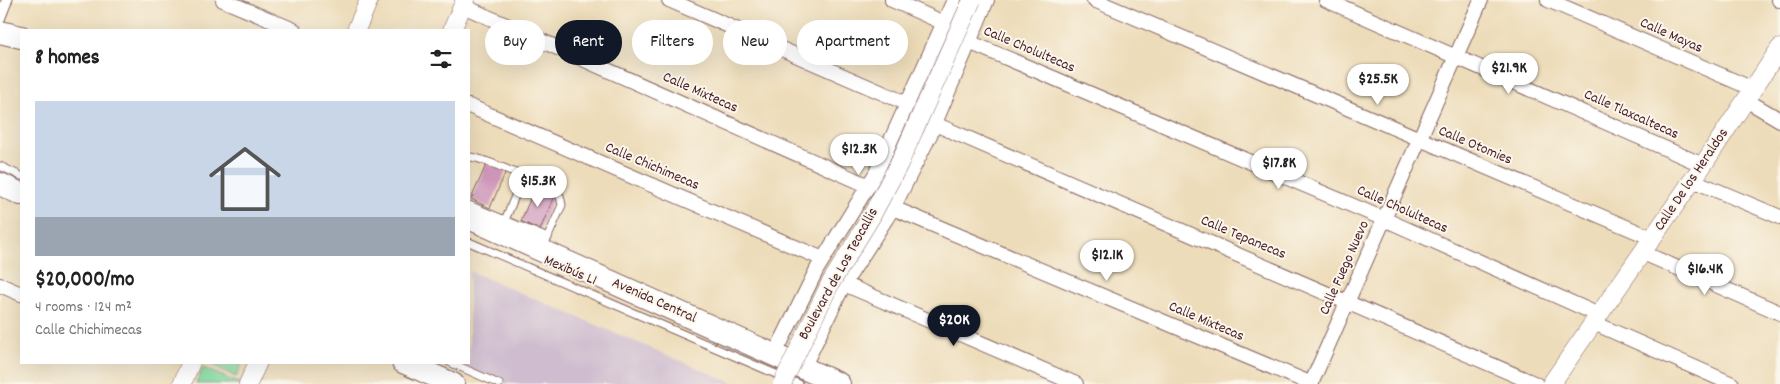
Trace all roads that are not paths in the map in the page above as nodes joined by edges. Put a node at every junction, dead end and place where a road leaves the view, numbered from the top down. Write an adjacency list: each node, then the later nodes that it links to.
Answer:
1 (7, 0): 14 (street)
2 (223, 0): 16 (street)
3 (369, 0): 17 (street)
4 (670, 0): 23 (street)
5 (892, 0): 15 (street)
6 (954, 0): 15 (street, Boulevard de Los Teocallis)
7 (972, 0): 65 (street, Boulevard de Los Teocallis, bridge)
8 (988, 0): 19 (street, Boulevard de Los Teocallis)
9 (1094, 0): 27 (street, Calle Otomies)
10 (1326, 0): 21 (street, Calle Tlaxcaltecas)
11 (1481, 0): 21 (street, Calle Fuego Nuevo)
12 (1548, 0): 22 (street, Calle Mayas)
13 (464, 3): 18 (street); 35 (street, Calle Mixtecas)
14 (0, 18)
15 (944, 22): 23 (street, Boulevard de Los Teocallis)
16 (292, 29)
17 (356, 29)
18 (452, 29)
19 (969, 42): 26 (street, Boulevard de Los Teocallis); 41 (street, Calle Cholultecas)
20 (1780, 48): 22 (street, Calle De los Heraldos)
21 (1455, 56): 27 (street, Calle Fuego Nuevo); 29 (street, Calle Tlaxcaltecas)
22 (1749, 95): 25 (street, Calle Mayas); 29 (street, Calle De los Heraldos)
23 (908, 104): 35 (street, Boulevard de Los Teocallis)
24 (470, 106): 47 (street, Calle Chichimecas)
25 (1780, 120)
26 (935, 124): 38 (street, Boulevard de Los Teocallis); 51 (street, Calle Tepanecas)
27 (1418, 139): 41 (street, Calle Fuego Nuevo); 43 (street, Calle Otomies)
28 (470, 157): 32 (lane)
29 (1703, 165): 33 (street, Calle De los Heraldos)
30 (0, 166): 31 (lane)
31 (20, 176)
32 (523, 177): 42 (lane); 45 (lane)
33 (1692, 180): 39 (street); 43 (street, Calle De los Heraldos)
34 (0, 184): 36 (highway)
35 (869, 186): 47 (street, Boulevard de Los Teocallis)
36 (20, 194)
37 (470, 206): 42 (lane)
38 (893, 208): 49 (street, Boulevard de Los Teocallis); 60 (street, Calle Mixtecas)
39 (1780, 217)
40 (470, 218): 42 (highway, Avenida Central)
41 (1384, 219): 51 (street, Calle Fuego Nuevo); 53 (street, Calle Cholultecas)
42 (502, 226): 45 (highway, Avenida Central)
43 (1652, 238): 46 (street, Calle De los Heraldos)
44 (470, 242): 59 (lane, Mexibús L1)
45 (545, 244): 54 (highway, Avenida Central)
46 (1642, 252): 52 (street); 53 (street, Calle De los Heraldos)
47 (820, 264): 49 (street, Boulevard de Los Teocallis); 54 (street, Boulevard de Los Teocallis)
48 (0, 285): 50 (street)
49 (843, 287): 59 (street, Boulevard de Los Teocallis); 67 (street)
50 (20, 294)
51 (1348, 301): 68 (street, Calle Fuego Nuevo); 69 (street, Calle Tepanecas)
52 (1780, 314)
53 (1597, 319): 70 (street, Calle De los Heraldos); 71 (street, Calle Cholultecas)
54 (774, 356): 59 (highway, Avenida Central)
55 (187, 364): 61 (street)
56 (257, 364): 62 (street)
57 (408, 364): 63 (highway)
58 (454, 364): 64 (lane)
59 (801, 376): 66 (highway, Avenida Central)
60 (1281, 378): 68 (street, Calle Mixtecas)
61 (182, 384)
62 (248, 384)
63 (454, 384)
64 (499, 384)
65 (782, 384)
66 (839, 384)
67 (1076, 384)
68 (1311, 384)
69 (1536, 384)
70 (1550, 384)
71 (1732, 384)

